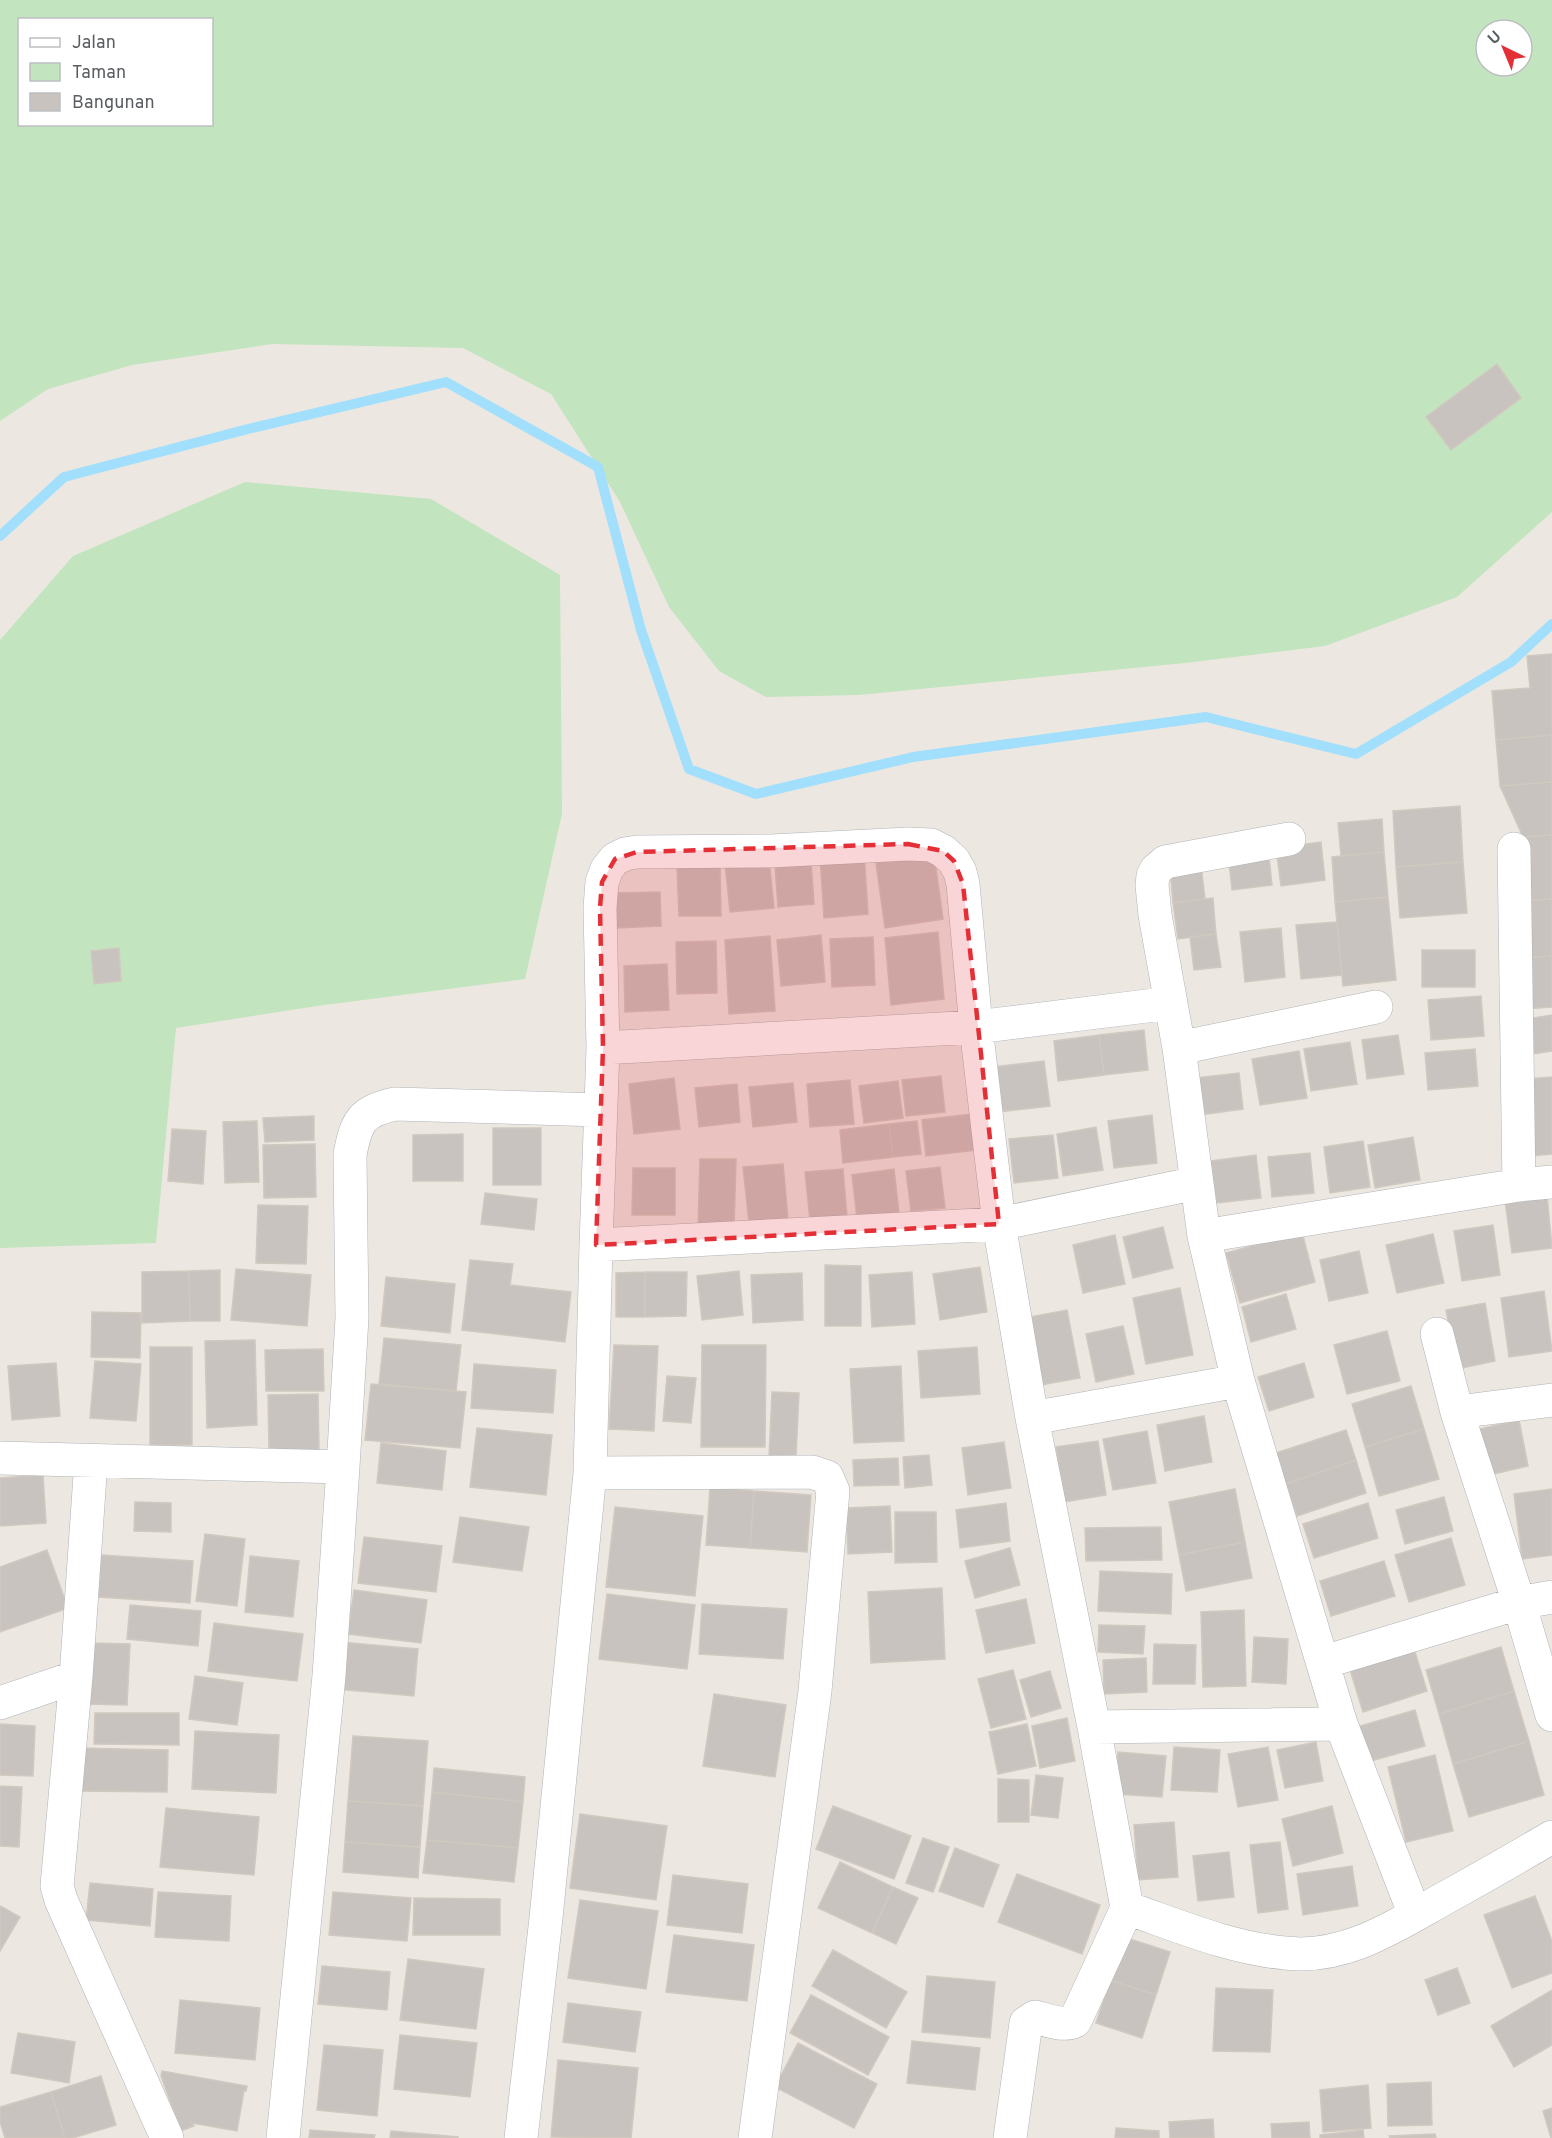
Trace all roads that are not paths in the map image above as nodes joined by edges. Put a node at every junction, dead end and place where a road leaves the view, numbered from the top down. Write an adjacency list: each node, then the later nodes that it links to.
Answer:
1 (1289, 839): 3 (street)
2 (1514, 849): 11 (street)
3 (1171, 1003): 5 (street); 7 (street)
4 (1376, 1007): 7 (street)
5 (976, 1027): 6 (street); 6 (street); 12 (street)
6 (603, 1048): 8 (street)
7 (1179, 1048): 10 (street)
8 (601, 1110): 14 (street); 22 (street)
9 (1552, 1182): 11 (street)
10 (1197, 1183): 12 (street); 13 (street)
11 (1519, 1185): 13 (street)
12 (999, 1224): 14 (street); 19 (street)
13 (1204, 1236): 16 (street)
14 (596, 1245): 23 (street)
15 (1437, 1334): 18 (street)
16 (1238, 1381): 19 (street); 26 (street)
17 (1552, 1400): 18 (street)
18 (1457, 1412): 25 (street)
19 (1032, 1418): 31 (street)
20 (0, 1458): 21 (street)
21 (91, 1461): 22 (street); 27 (street)
22 (343, 1467): 36 (street)
23 (590, 1473): 37 (street); 38 (street)
24 (1552, 1597): 25 (street)
25 (1519, 1603): 26 (street); 29 (street)
26 (1323, 1662): 30 (street)
27 (76, 1677): 28 (street); 35 (street)
28 (0, 1703)
29 (1552, 1715)
30 (1341, 1724): 31 (street); 34 (street)
31 (1094, 1727): 33 (street)
32 (1552, 1837): 34 (street)
33 (1127, 1908): 34 (street); 39 (street)
34 (1415, 1915)
35 (166, 2138)
36 (283, 2138)
37 (521, 2138)
38 (755, 2138)
39 (1010, 2138)

